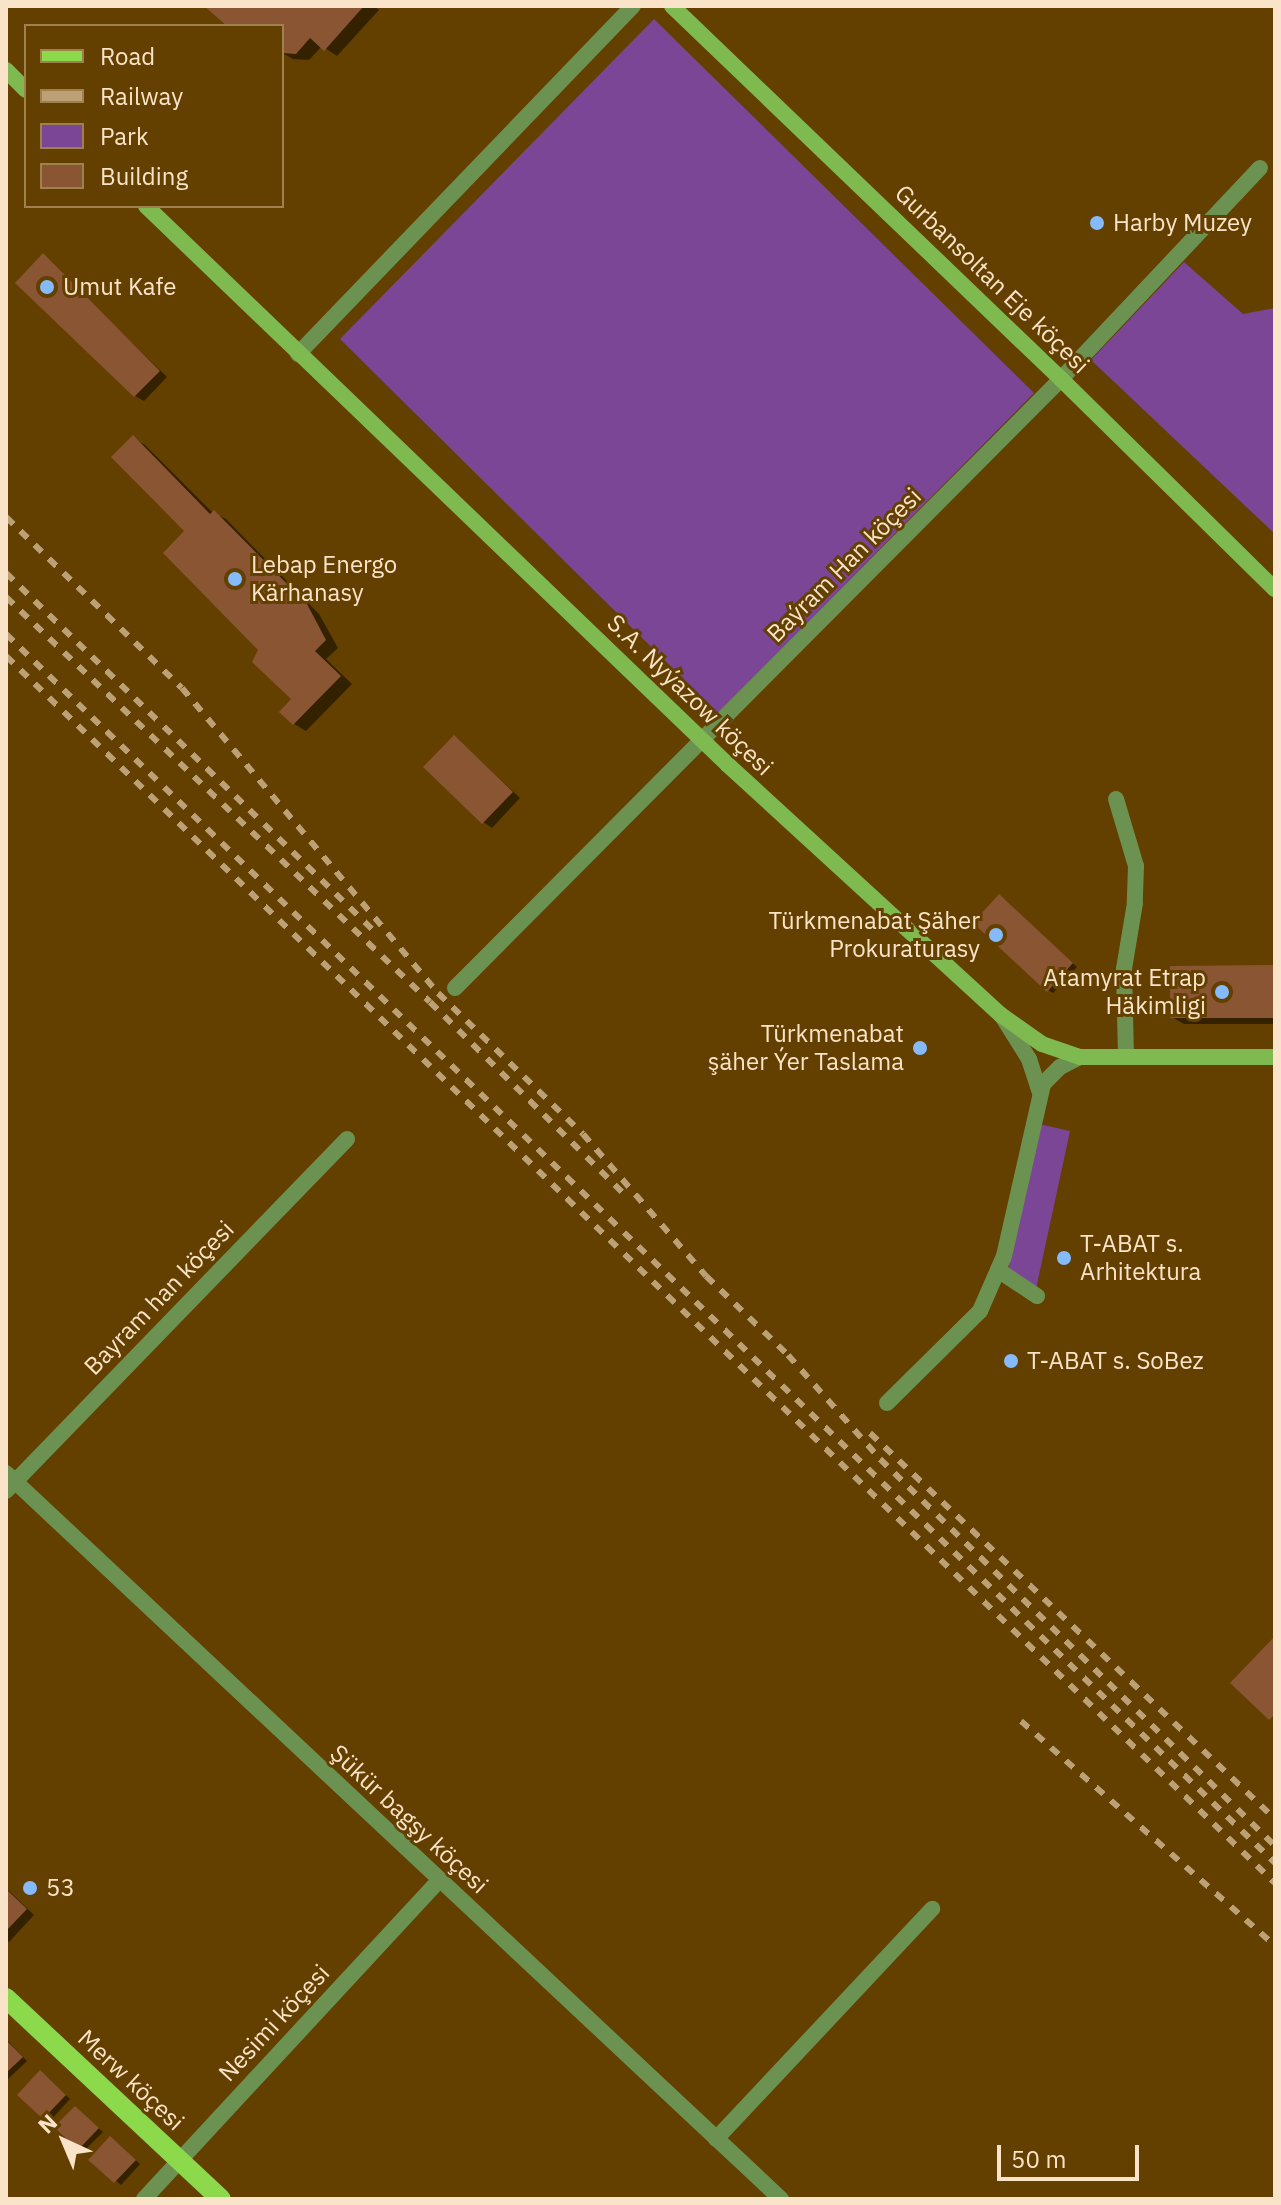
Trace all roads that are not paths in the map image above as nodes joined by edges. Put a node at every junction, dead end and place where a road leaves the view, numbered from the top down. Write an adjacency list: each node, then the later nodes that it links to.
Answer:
1 (633, 6): 7 (street)
2 (672, 6): 8 (street, Gurbansoltan Eje köçesi)
3 (6, 70): 4 (street)
4 (24, 88)
5 (1260, 168): 8 (street, Baýram Han köçesi)
6 (148, 208): 7 (street, S.A. Nyýazow köçesi)
7 (298, 354): 10 (street, S.A. Nyýazow köçesi)
8 (1061, 379): 9 (street, Gurbansoltan Eje köçesi); 10 (street, Baýram Han köçesi)
9 (1275, 589)
10 (703, 741): 12 (street, Baýram Han köçesi); 13 (street, S.A. Nyýazow köçesi)
11 (1116, 799): 15 (street)
12 (455, 988)
13 (1001, 1015): 14 (street, S.A. Nyýazow köçesi); 17 (street)
14 (1080, 1057): 15 (street, S.A. Nyýazow köçesi); 17 (street)
15 (1126, 1057): 16 (street, S.A. Nyýazow köçesi)
16 (1275, 1057)
17 (1040, 1093): 19 (street)
18 (347, 1139): 22 (street, Bayram han köçesi)
19 (998, 1270): 20 (street); 21 (street)
20 (1037, 1296)
21 (887, 1403)
22 (9, 1482): 23 (street, Şükür bagşy köçesi)
23 (439, 1880): 26 (street, Şükür bagşy köçesi); 27 (street, Nesimi köçesi)
24 (932, 1909): 26 (street)
25 (6, 1998): 27 (main road, Merw köçesi)
26 (716, 2139): 30 (street, Şükür bagşy köçesi)
27 (179, 2161): 28 (street, Nesimi köçesi); 29 (main road, Merw köçesi)
28 (144, 2199)
29 (221, 2199)
30 (781, 2199)

